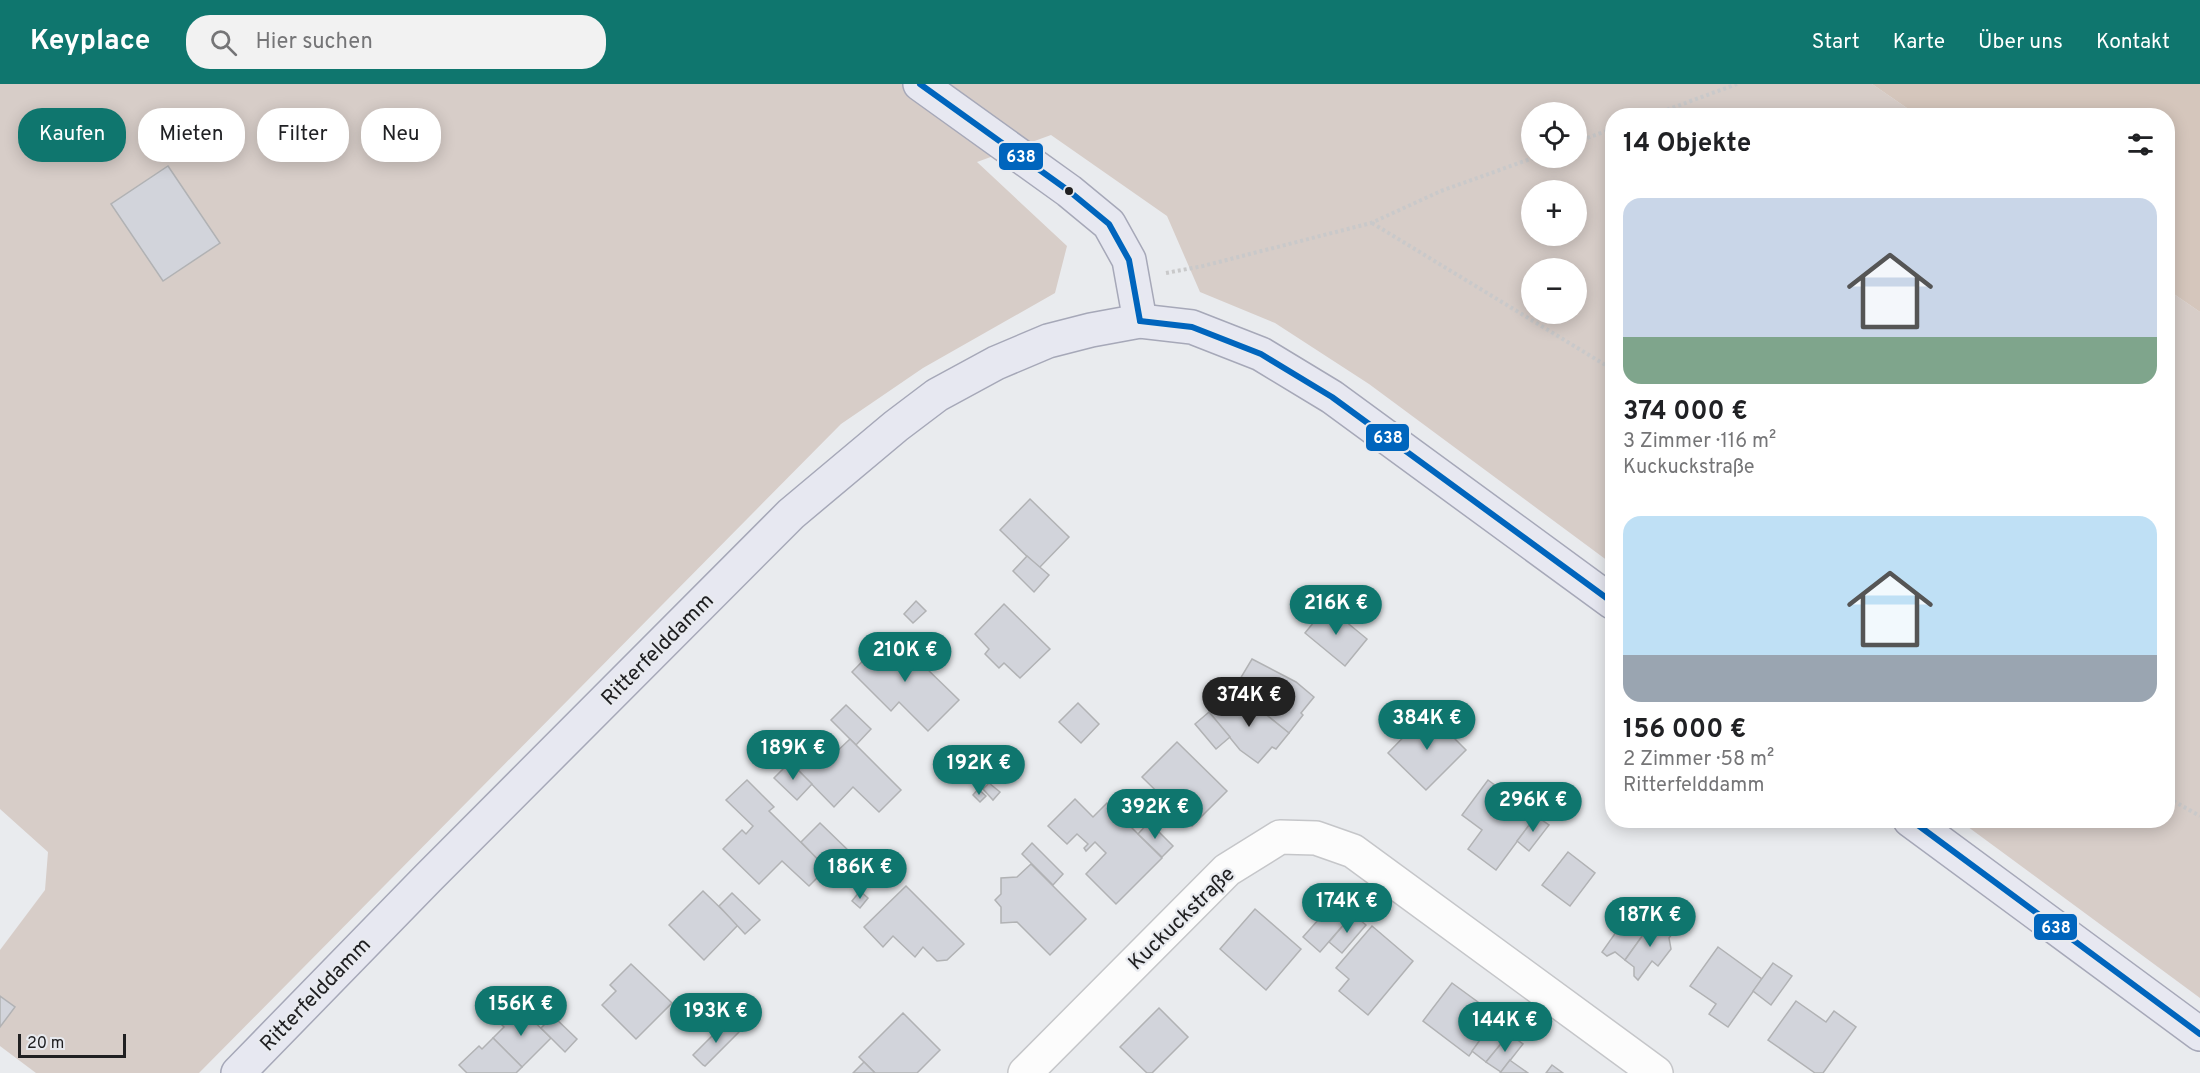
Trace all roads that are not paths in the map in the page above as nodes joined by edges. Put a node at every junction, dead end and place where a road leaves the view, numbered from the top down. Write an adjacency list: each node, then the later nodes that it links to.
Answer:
1 (920, 84): 2 (main road)
2 (1140, 321): 3 (main road, Ritterfelddamm); 6 (main road, Ritterfelddamm)
3 (1605, 597)
4 (1921, 828): 5 (main road)
5 (2200, 1034)
6 (238, 1073)
7 (1025, 1073): 8 (street, Kuckuckstraße)
8 (1656, 1073)

